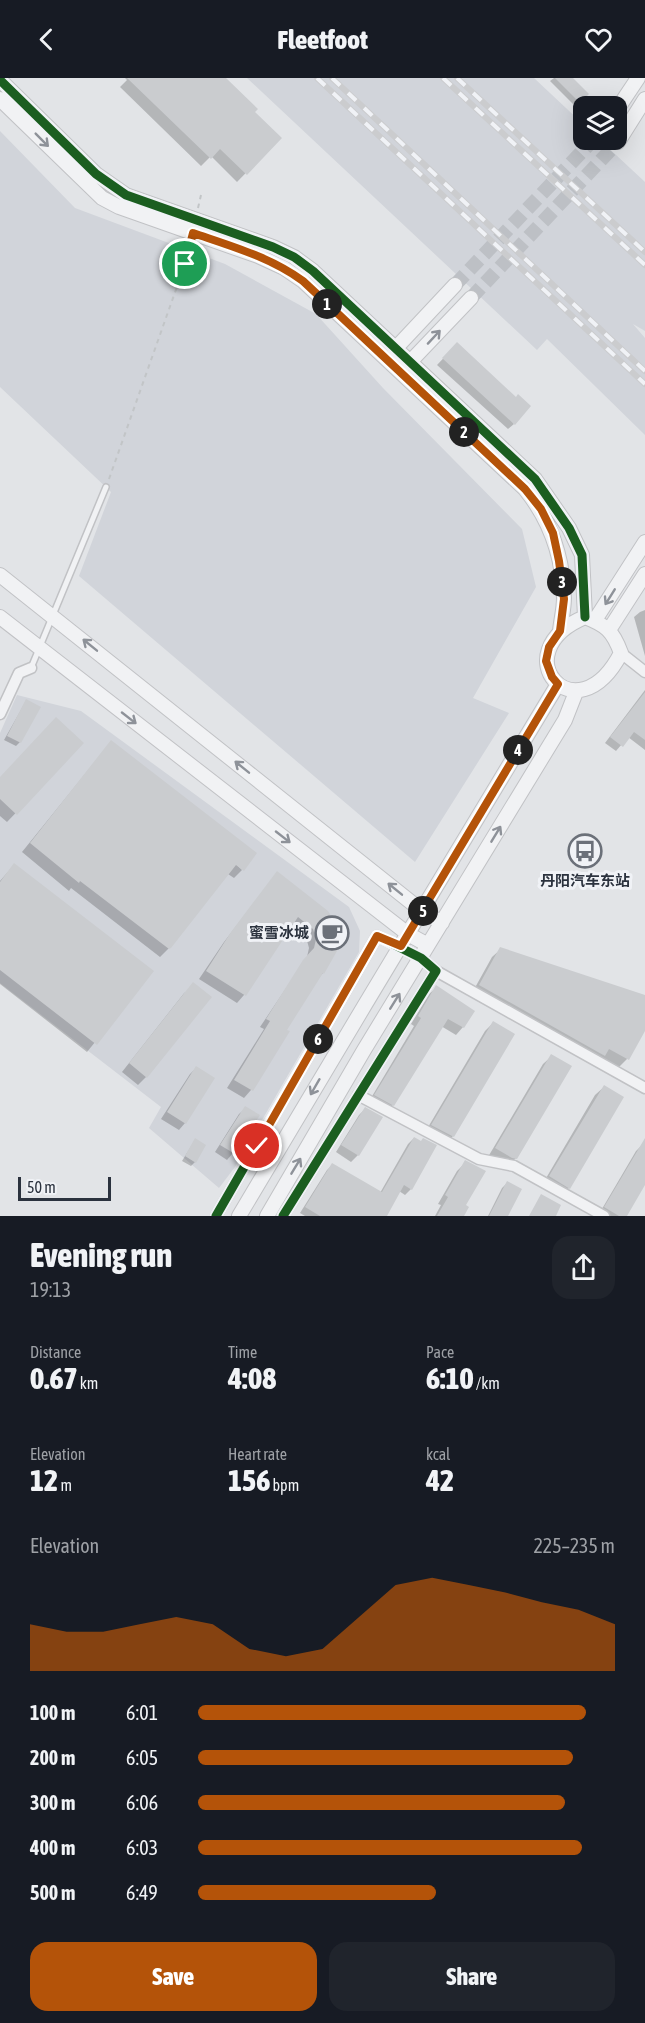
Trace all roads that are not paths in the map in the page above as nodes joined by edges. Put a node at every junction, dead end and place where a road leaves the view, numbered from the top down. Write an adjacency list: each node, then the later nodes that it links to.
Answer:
1 (638, 78): 3 (street)
2 (0, 80): 7 (street)
3 (626, 96)
4 (0, 99): 7 (street, one-way to 7)
5 (645, 99): 6 (street)
6 (627, 128)
7 (194, 226): 10 (street); 12 (street)
8 (455, 285): 10 (street)
9 (471, 298): 11 (street, one-way to 9)
10 (395, 349): 11 (street); 12 (street)
11 (410, 362): 12 (street); 19 (street)
12 (393, 365): 21 (street)
13 (106, 487): 17 (lane)
14 (645, 542): 19 (street, one-way to 19)
15 (645, 573): 20 (street)
16 (0, 575): 17 (street)
17 (53, 616): 22 (lane); 29 (street, one-way to 17)
18 (0, 617): 22 (street)
19 (590, 618): 20 (street); 21 (street)
20 (609, 630): 23 (street)
21 (560, 631): 26 (street)
22 (39, 648): 24 (lane); 31 (street, one-way to 31)
23 (621, 653): 25 (street); 27 (street)
24 (31, 668): 28 (street)
25 (645, 672)
26 (558, 684): 27 (street); 29 (street)
27 (576, 692): 30 (street, one-way to 27)
28 (0, 714)
29 (422, 911): 30 (street); 31 (street)
30 (442, 923): 32 (street)
31 (405, 940): 32 (street); 37 (street); 38 (street, one-way to 38)
32 (425, 952): 33 (street); 39 (street, one-way to 32)
33 (436, 971): 34 (street); 35 (street)
34 (645, 1088)
35 (358, 1095): 36 (street); 40 (street)
36 (288, 1214)
37 (216, 1216)
38 (239, 1216)
39 (267, 1216)
40 (604, 1216)

